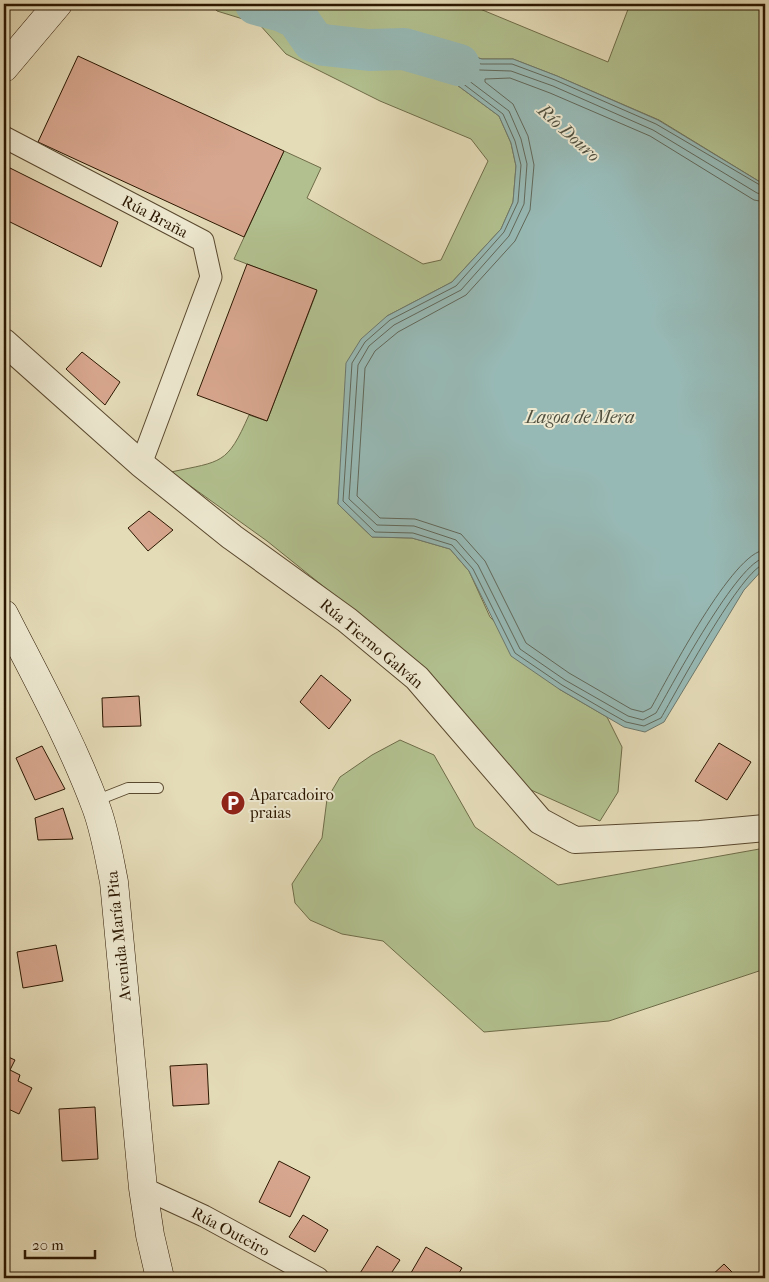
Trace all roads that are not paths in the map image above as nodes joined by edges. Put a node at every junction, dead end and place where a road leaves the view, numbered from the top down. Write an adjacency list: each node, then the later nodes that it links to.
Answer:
1 (58, 4): 2 (main road)
2 (4, 68)
3 (4, 138): 5 (street, Rúa Braña)
4 (4, 342): 5 (street, Rúa Tierno Galván)
5 (142, 464): 9 (street, Rúa Tierno Galván)
6 (4, 614): 8 (main road, Avenida María Pita)
7 (158, 788): 8 (lane)
8 (94, 802): 10 (main road, Avenida María Pita)
9 (765, 828)
10 (143, 1188): 11 (main road, Avenida María Pita); 12 (street, Rúa Outeiro)
11 (160, 1278)
12 (318, 1278)

